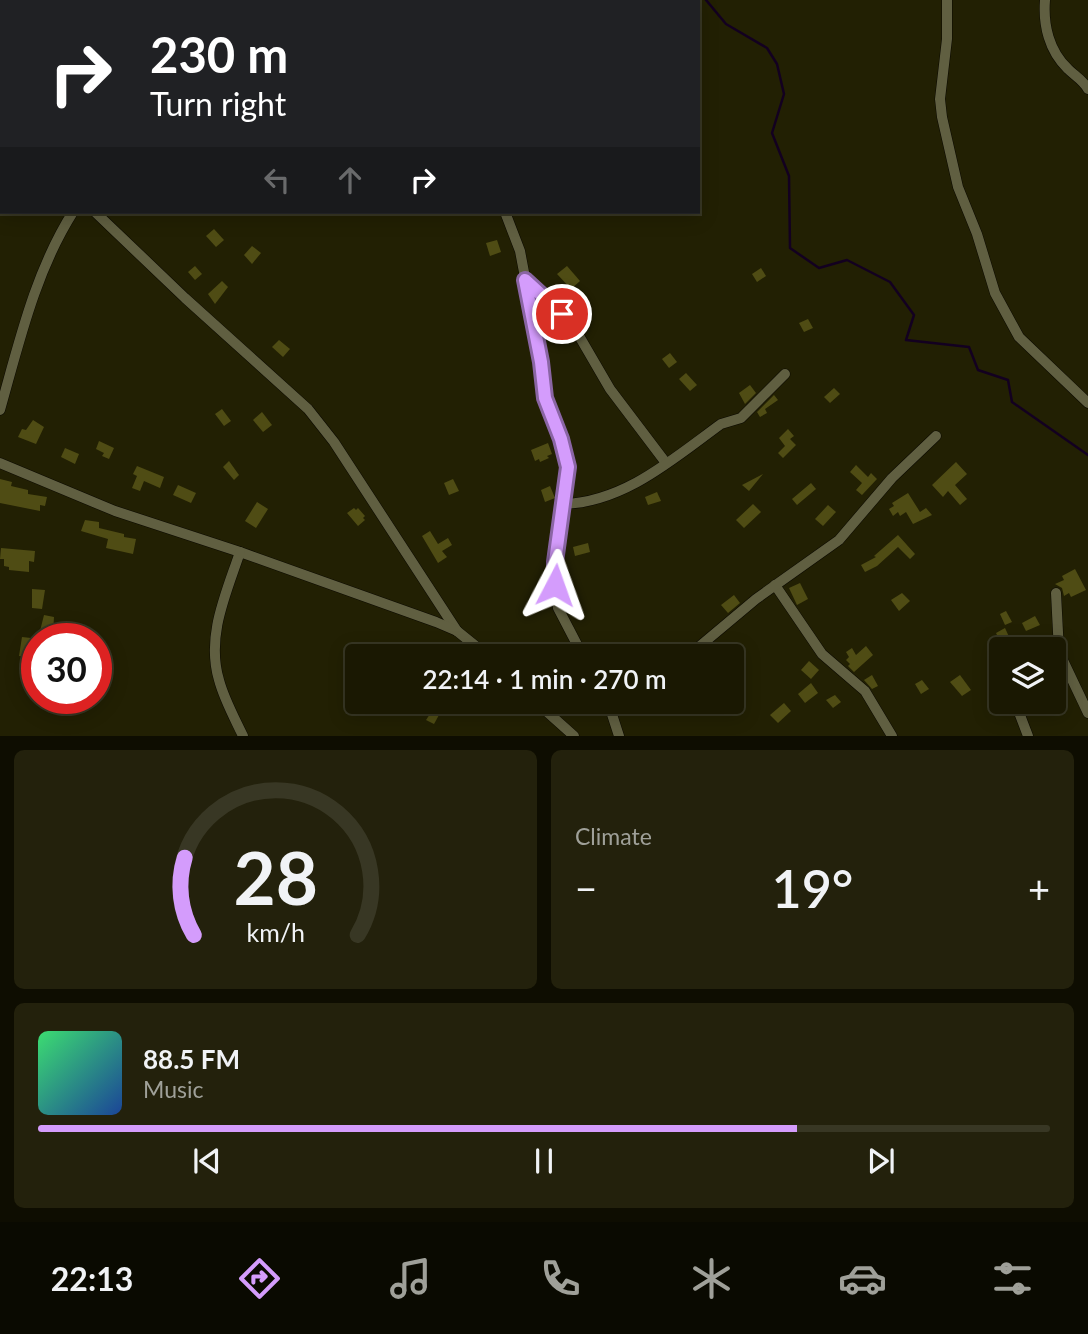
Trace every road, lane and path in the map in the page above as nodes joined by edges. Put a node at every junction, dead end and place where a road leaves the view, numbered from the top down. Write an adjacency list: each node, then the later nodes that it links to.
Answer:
1 (947, 0): 9 (street)
2 (1045, 0): 3 (street)
3 (1088, 89)
4 (72, 214): 10 (street)
5 (97, 214): 18 (street)
6 (506, 214): 7 (street)
7 (525, 280): 13 (street); 14 (street)
8 (785, 374): 13 (street)
9 (1088, 403)
10 (0, 410)
11 (936, 436): 16 (street)
12 (0, 463): 15 (street)
13 (666, 463): 14 (street)
14 (564, 503): 21 (street)
15 (240, 552): 18 (street); 28 (street)
16 (775, 585): 22 (street); 31 (street)
17 (1056, 593): 19 (street)
18 (457, 631): 20 (street)
19 (1057, 637)
20 (473, 644)
21 (576, 644)
22 (703, 644)
23 (1066, 676): 24 (street)
24 (1088, 713)
25 (549, 714): 29 (street)
26 (613, 714): 30 (street)
27 (1020, 714): 32 (street)
28 (243, 736)
29 (574, 736)
30 (619, 736)
31 (892, 736)
32 (1028, 736)

